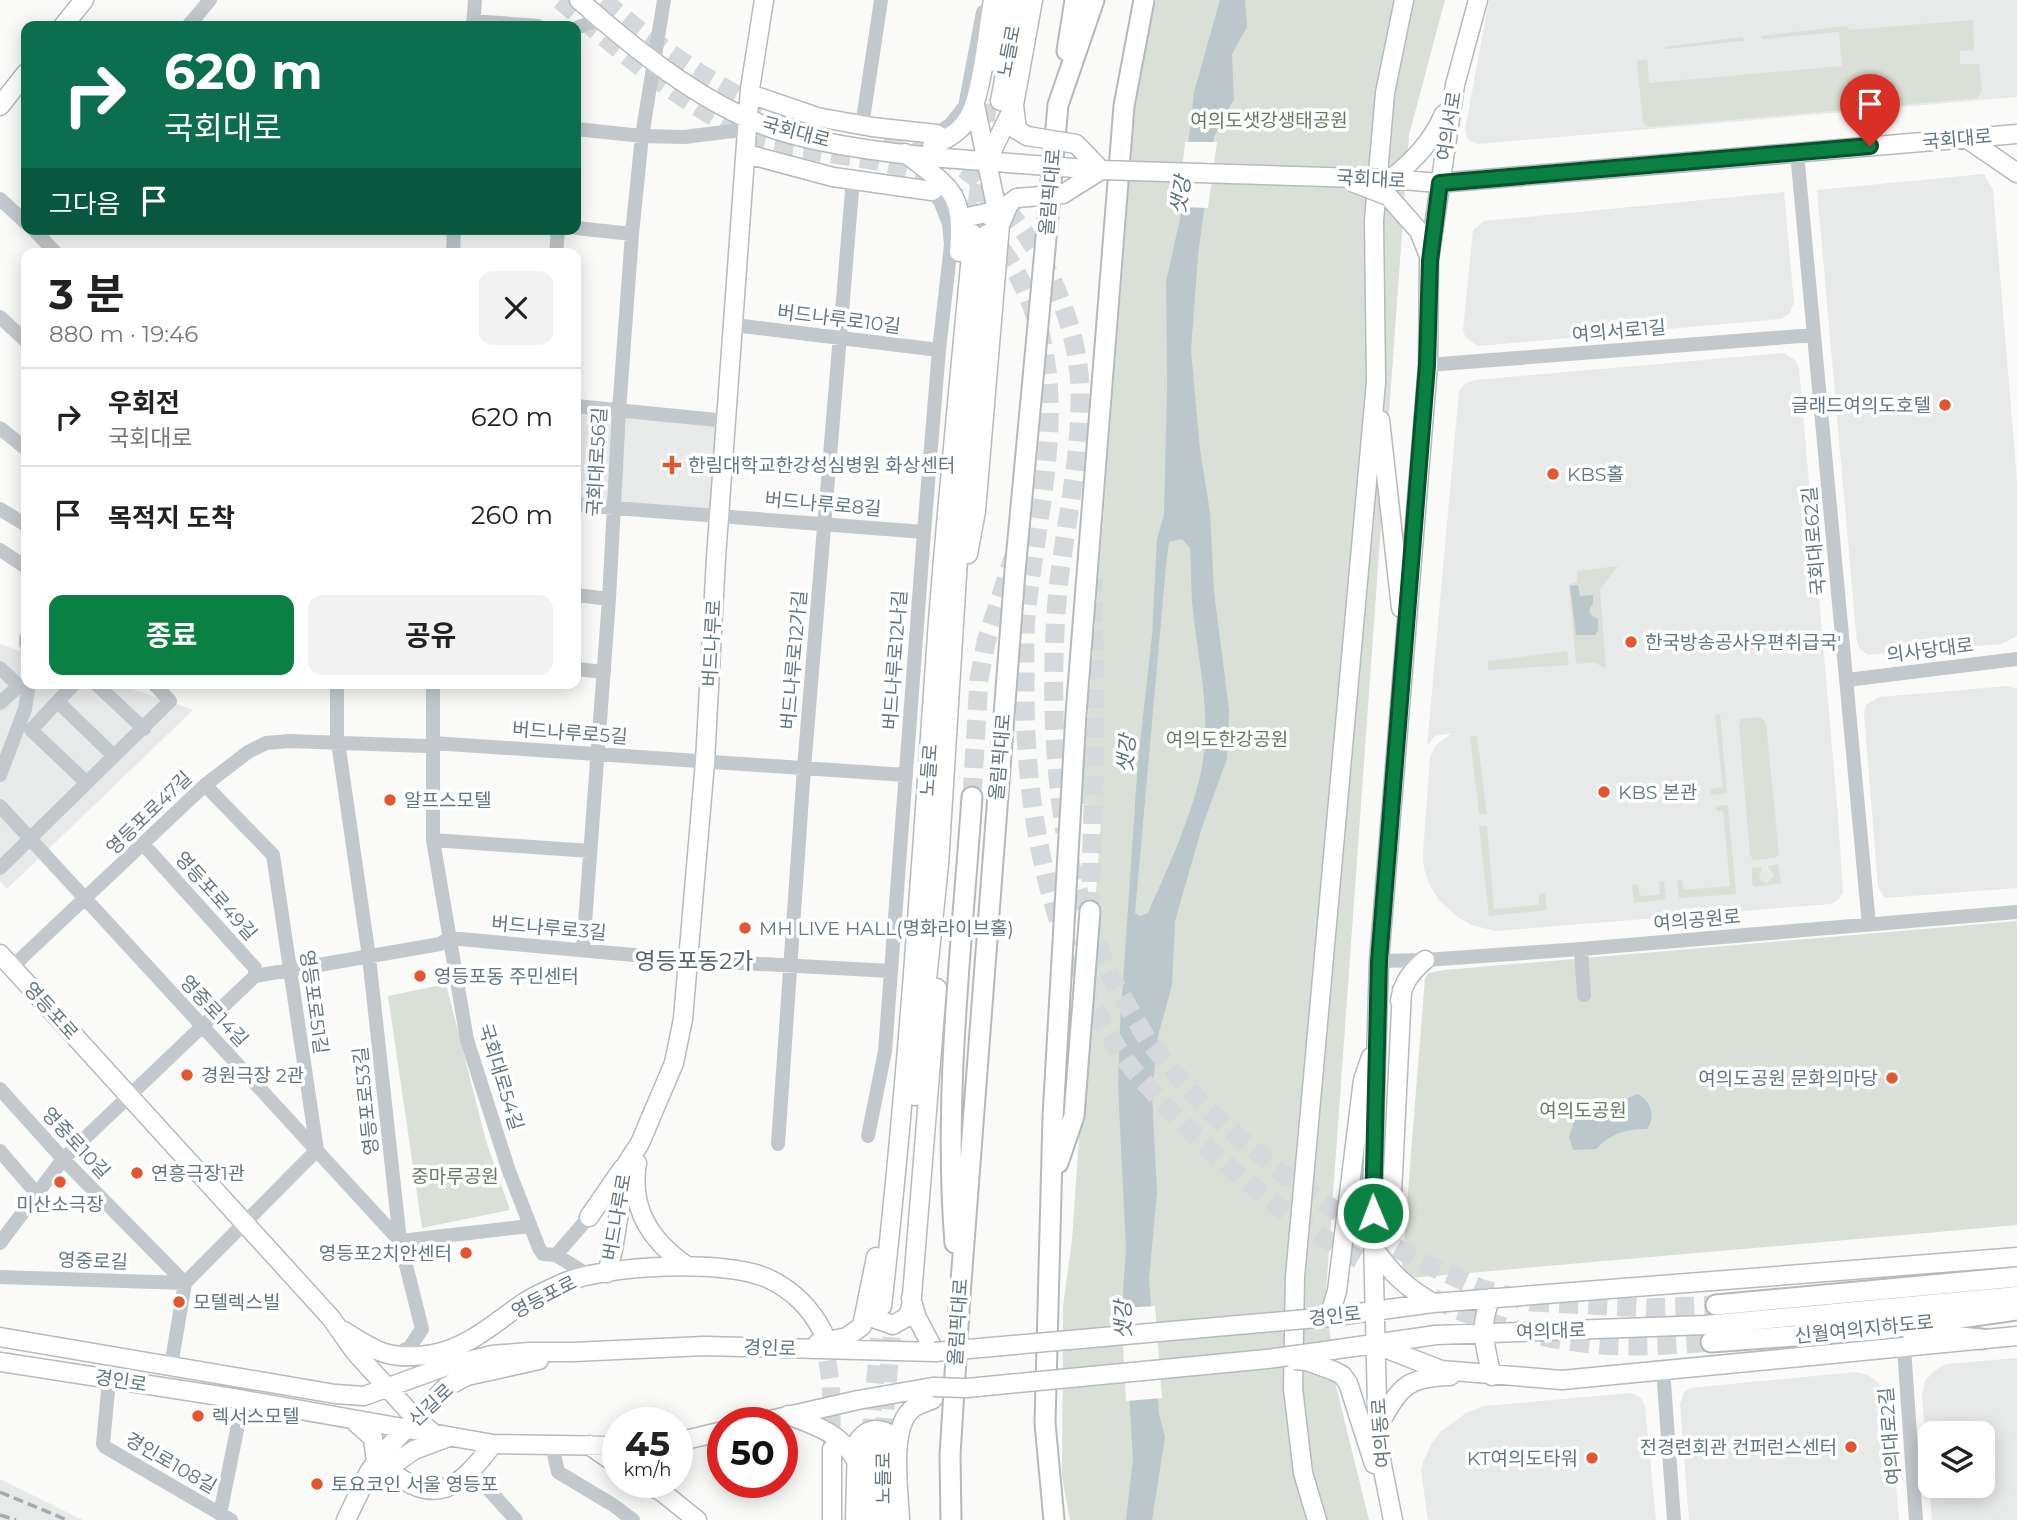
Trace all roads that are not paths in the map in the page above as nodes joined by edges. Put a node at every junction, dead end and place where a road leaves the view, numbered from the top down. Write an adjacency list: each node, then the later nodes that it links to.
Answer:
1 (84, 0): 19 (main road)
2 (210, 0): 20 (street)
3 (475, 0): 21 (street)
4 (579, 0): 18 (main road, 국회대로)
5 (664, 0): 23 (street, 국회대로56길)
6 (764, 0): 26 (main road, 버드나루로)
7 (881, 0): 31 (street)
8 (985, 0): 35 (street)
9 (993, 0): 27 (main road)
10 (1006, 0): 27 (main road, 노들로)
11 (1019, 0): 27 (main road, 노들로)
12 (1033, 0): 27 (main road)
13 (1075, 0): 29 (highway)
14 (1094, 0): 29 (highway, 올림픽대로)
15 (1144, 0): 142 (highway)
16 (1404, 0): 62 (main road)
17 (1478, 0): 25 (main road, 여의서로)
18 (601, 19): 22 (street); 23 (main road, 국회대로)
19 (68, 21)
20 (192, 21)
21 (473, 21)
22 (581, 26)
23 (654, 62): 30 (main road, 국회대로); 34 (street, 국회대로56길)
24 (21, 79): 28 (main road)
25 (1455, 85): 44 (main road, 여의서로); 45 (main road)
26 (750, 94): 30 (main road, 버드나루로); 31 (main road)
27 (994, 103): 37 (main road); 40 (main road); 40 (main road); 41 (main road, bridge)
28 (0, 106)
29 (1058, 106): 160 (highway, 올림픽대로)
30 (750, 124): 34 (street); 37 (main road, 국회대로); 39 (main road, 버드나루로)
31 (862, 126): 35 (main road)
32 (581, 130): 34 (street)
33 (2017, 134): 36 (main road, 국회대로)
34 (642, 136): 51 (street, 국회대로56길)
35 (938, 136)
36 (1966, 138): 38 (main road, 국회대로); 42 (main road)
37 (905, 153): 40 (main road, 국회대로); 50 (main road)
38 (1797, 153): 44 (main road, 국회대로); 57 (street, 국회대로62길)
39 (747, 154): 43 (main road); 56 (main road, 버드나루로)
40 (987, 161): 41 (main road, 국회대로, bridge); 50 (main road)
41 (1101, 170): 45 (main road, 국회대로, bridge); 50 (main road, bridge)
42 (2017, 173)
43 (853, 179): 46 (main road); 59 (street, 버드나루로12가길)
44 (1440, 183): 45 (main road, 국회대로); 54 (main road, 여의서로)
45 (1389, 188): 54 (main road)
46 (934, 189): 60 (street, 버드나루로12나길)
47 (0, 199): 48 (street)
48 (21, 218)
49 (581, 229): 51 (street)
50 (980, 231): 163 (main road, 노들로); 163 (main road, 노들로)
51 (632, 234): 64 (street, 국회대로56길)
52 (39, 235): 53 (street)
53 (51, 248)
54 (1430, 261): 61 (main road, 여의서로)
55 (0, 317): 58 (street)
56 (734, 326): 59 (street, 버드나루로10길); 65 (main road, 버드나루로)
57 (1814, 335): 61 (street, 여의서로1길); 84 (street, 국회대로62길)
58 (21, 336)
59 (840, 339): 60 (street, 버드나루로10길); 73 (street, 버드나루로12가길)
60 (939, 351): 74 (street, 버드나루로12나길)
61 (1427, 365): 79 (main road, 여의서로)
62 (1376, 382): 79 (main road); 225 (main road)
63 (581, 407): 64 (street)
64 (619, 411): 65 (street); 69 (street, 국회대로56길)
65 (727, 421): 71 (main road, 버드나루로)
66 (0, 428): 67 (street)
67 (21, 445)
68 (581, 505): 69 (street, 버드나루로8길)
69 (613, 507): 71 (street, 버드나루로8길); 78 (street, 국회대로56길)
70 (0, 509): 72 (street)
71 (720, 515): 73 (street, 버드나루로8길); 100 (main road, 버드나루로)
72 (21, 522)
73 (824, 523): 74 (street, 버드나루로8길); 101 (street, 버드나루로12가길)
74 (924, 531): 103 (street, 버드나루로12나길)
75 (0, 551): 76 (street)
76 (21, 564)
77 (581, 596): 78 (street)
78 (610, 599): 83 (street, 국회대로56길)
79 (1406, 652): 124 (main road, 여의서로)
80 (2017, 659): 84 (street, 의사당대로)
81 (0, 668): 85 (street)
82 (581, 670): 83 (street)
83 (604, 673): 98 (street, 국회대로56길)
84 (1847, 680): 116 (street, 국회대로62길)
85 (21, 683)
86 (21, 689): 94 (street)
87 (26, 689): 102 (street)
88 (70, 689): 93 (street)
89 (101, 689): 95 (street)
90 (159, 689): 95 (street)
91 (337, 689): 96 (street, 영등포로53길)
92 (433, 689): 97 (street, 국회대로54길)
93 (58, 702): 99 (street); 104 (street)
94 (0, 703)
95 (144, 729): 99 (street)
96 (338, 742): 97 (street); 105 (street, 영등포로47길); 120 (street, 영등포로53길)
97 (433, 743): 98 (street, 버드나루로5길); 109 (street, 국회대로54길)
98 (597, 754): 100 (street, 버드나루로5길); 111 (street, 국회대로56길)
99 (114, 756): 104 (street)
100 (705, 762): 101 (street, 버드나루로5길); 121 (main road, 버드나루로)
101 (804, 768): 103 (street, 버드나루로5길); 125 (street, 버드나루로12가길)
102 (0, 775)
103 (906, 775): 127 (street, 버드나루로12나길)
104 (87, 783): 108 (street)
105 (205, 785): 110 (street, 영등포로47길); 126 (street, 영등포로51길)
106 (972, 797): 160 (highway)
107 (0, 806): 108 (street, 영중로14길)
108 (30, 839): 112 (street); 113 (street, 영중로14길)
109 (433, 840): 111 (street); 117 (street, 국회대로54길)
110 (143, 844): 113 (street, 영등포로47길); 128 (street, 영등포로49길)
111 (590, 851): 119 (street, 국회대로56길)
112 (0, 868)
113 (85, 900): 123 (street, 영등포로47길); 131 (street, 영중로14길)
114 (1090, 911): 142 (highway)
115 (2017, 912): 116 (street, 여의공원로)
116 (1869, 925): 118 (street, 여의공원로)
117 (449, 938): 119 (street, 버드나루로3길); 120 (street); 147 (street, 국회대로54길)
118 (1581, 949): 122 (street, 여의공원로); 130 (street)
119 (583, 950): 121 (street, 버드나루로3길)
120 (369, 957): 126 (street); 149 (street, 영등포로53길)
121 (688, 960): 125 (street, 버드나루로3길); 136 (main road, 버드나루로)
122 (1425, 960): 124 (street, 여의공원로); 129 (main road)
123 (6, 961): 134 (main road, 영등포로)
124 (1379, 961): 132 (main road, 여의서로)
125 (790, 965): 127 (street, 버드나루로3길); 137 (street, 버드나루로12가길)
126 (290, 970): 128 (street); 138 (street, 영등포로51길)
127 (890, 971): 135 (street, 버드나루로12나길)
128 (255, 976): 131 (street)
129 (1402, 990): 144 (main road); 151 (main road)
130 (1584, 995)
131 (201, 1026): 134 (street); 138 (street, 영중로14길)
132 (1377, 1040): 144 (main road, 여의서로); 168 (main road)
133 (0, 1089): 140 (street, 영중로10길)
134 (129, 1095): 140 (street); 146 (main road, 영등포로)
135 (868, 1136)
136 (640, 1143): 141 (main road, 버드나루로); 154 (main road)
137 (778, 1144)
138 (317, 1150): 146 (street); 149 (street, 영중로14길)
139 (0, 1151): 143 (street)
140 (63, 1159): 143 (street); 159 (street, 영중로10길)
141 (627, 1163): 145 (main road); 148 (main road, 버드나루로)
142 (1052, 1180): 224 (highway)
143 (37, 1194): 150 (street)
144 (1372, 1195): 151 (main road, 여의서로)
145 (589, 1217): 148 (main road); 152 (street)
146 (244, 1222): 159 (street); 169 (main road, 영등포로)
147 (529, 1226): 149 (street); 152 (street, 국회대로54길)
148 (616, 1231): 155 (main road, 버드나루로)
149 (400, 1241): 170 (street, 영등포로53길)
150 (0, 1243)
151 (1375, 1247): 164 (main road); 167 (main road, 여의서로)
152 (556, 1255): 156 (street)
153 (2017, 1257): 162 (main road, 여의대로)
154 (687, 1266): 155 (main road, 영등포로); 172 (main road, 영등포로)
155 (607, 1273): 156 (main road, 영등포로)
156 (588, 1275): 180 (main road, 영등포로)
157 (0, 1277): 159 (street, 영중로길)
158 (2017, 1277): 165 (highway, 신월여의지하도로)
159 (185, 1283): 187 (street, 경인로)
160 (960, 1295): 223 (highway, 올림픽대로)
161 (2017, 1296): 173 (main road, 여의대로)
162 (1491, 1298): 164 (main road, 여의대로); 173 (main road)
163 (889, 1303): 181 (main road); 183 (main road)
164 (1433, 1303): 167 (main road, 여의대로)
165 (1716, 1305)
166 (2017, 1310): 171 (highway, 신월여의지하도로)
167 (1376, 1312): 168 (main road, 경인로); 178 (main road, 여의서로)
168 (1329, 1317): 183 (main road, 경인로, bridge)
169 (340, 1328): 184 (main road, 영등포로); 191 (main road, 영등포로)
170 (422, 1329): 180 (street); 184 (street)
171 (1876, 1330): 176 (highway); 177 (highway, 신월여의지하도로)
172 (823, 1332)
173 (1482, 1333): 178 (main road, 여의대로); 190 (main road)
174 (2017, 1336): 176 (main road)
175 (0, 1337): 187 (main road, 경인로)
176 (1982, 1339): 179 (main road)
177 (1711, 1342)
178 (1377, 1345): 185 (main road, 경인로, bridge); 190 (main road); 199 (main road, 여의동로)
179 (1904, 1348): 189 (main road); 228 (street, 여의대로2길)
180 (452, 1349): 184 (main road, 영등포로)
181 (794, 1349): 182 (main road, 경인로); 183 (main road, 경인로)
182 (573, 1352): 188 (main road, 경인로); 198 (main road, 신길로)
183 (936, 1352)
184 (384, 1354): 188 (main road)
185 (1266, 1359): 193 (main road, 경인로, bridge); 212 (main road, bridge)
186 (0, 1362): 194 (main road, 경인로)
187 (171, 1366): 191 (main road, 경인로)
188 (444, 1367): 191 (main road, 경인로)
189 (1663, 1369): 190 (main road); 227 (street)
190 (1492, 1376): 199 (main road)
191 (388, 1388): 198 (main road, 영등포로)
192 (108, 1391): 213 (street, 경인로108길)
193 (933, 1393): 195 (main road, 경인로); 201 (main road)
194 (243, 1400): 196 (main road, 경인로); 213 (street)
195 (798, 1413)
196 (350, 1418): 198 (main road, 경인로); 209 (main road)
197 (798, 1419): 208 (main road)
198 (410, 1423): 200 (main road, 영등포로); 209 (main road, 신길로)
199 (1379, 1424): 212 (main road, 여의동로)
200 (441, 1435): 202 (main road); 209 (main road, 신길로)
201 (884, 1438): 208 (main road); 220 (main road, 노들로); 221 (main road, 노들로); 222 (main road)
202 (493, 1444): 203 (main road); 210 (main road)
203 (552, 1445): 204 (main road); 216 (street)
204 (589, 1445): 205 (main road); 207 (main road)
205 (602, 1445)
206 (832, 1449): 218 (main road)
207 (602, 1454)
208 (856, 1461): 219 (main road)
209 (381, 1465): 210 (main road); 214 (main road, 신길로)
210 (472, 1471): 215 (street)
211 (668, 1498): 217 (main road)
212 (1388, 1499): 226 (main road, 여의동로)
213 (226, 1517)
214 (346, 1520)
215 (516, 1520)
216 (633, 1520)
217 (697, 1520)
218 (832, 1520)
219 (855, 1520)
220 (869, 1520)
221 (883, 1520)
222 (900, 1520)
223 (951, 1520)
224 (1054, 1520)
225 (1317, 1520)
226 (1393, 1520)
227 (1674, 1520)
228 (1916, 1520)

